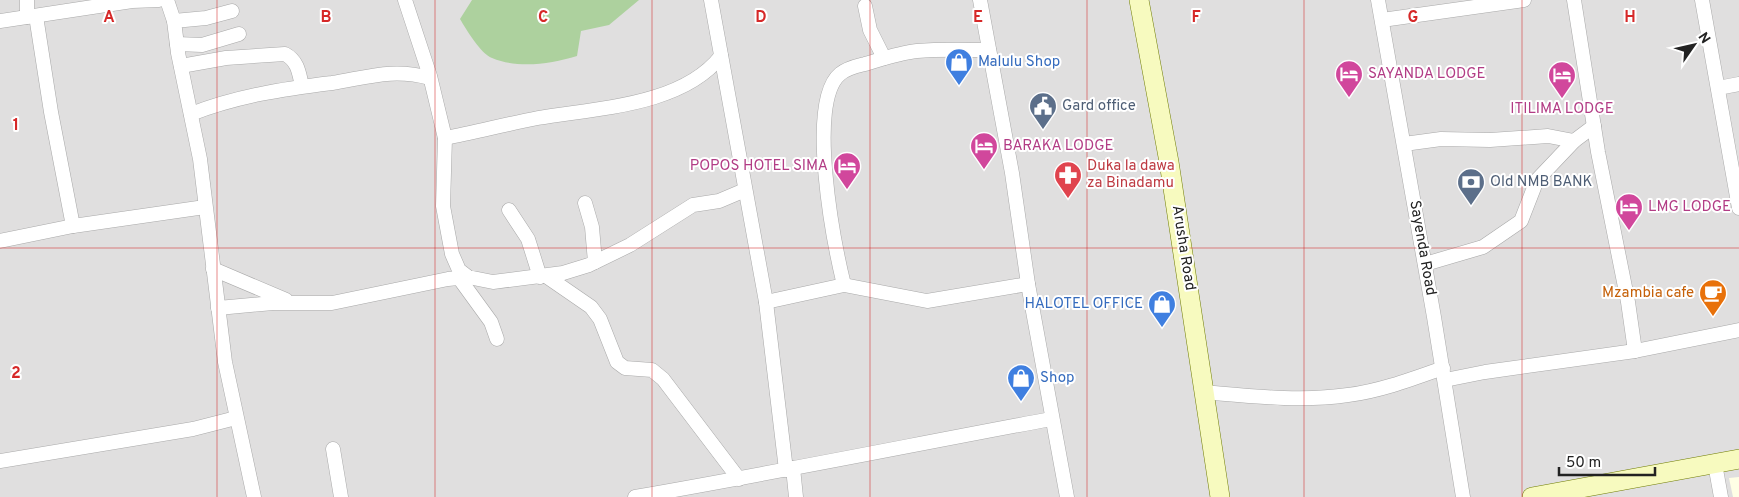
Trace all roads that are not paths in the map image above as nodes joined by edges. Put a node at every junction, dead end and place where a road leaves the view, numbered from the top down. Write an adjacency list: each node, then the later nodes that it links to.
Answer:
1 (27, 0): 14 (street)
2 (159, 0): 14 (street)
3 (167, 0): 17 (street)
4 (405, 0): 24 (street)
5 (711, 0): 21 (street)
6 (980, 0): 20 (street)
7 (1139, 0): 54 (main road, Arusha Road)
8 (1378, 0): 15 (street, Sayenda Road)
9 (1524, 0): 15 (street)
10 (1574, 0): 29 (street)
11 (1702, 0): 27 (street)
12 (865, 6): 22 (street)
13 (232, 11): 17 (street)
14 (31, 16): 16 (street); 38 (street)
15 (1382, 20): 32 (street, Sayenda Road)
16 (0, 21)
17 (174, 21): 19 (street)
18 (239, 34): 19 (street)
19 (176, 44): 23 (street)
20 (989, 50): 22 (street); 45 (street)
21 (721, 56): 30 (street); 33 (street)
22 (884, 58): 46 (street)
23 (181, 66): 26 (street); 28 (street)
24 (430, 78): 26 (street); 30 (street)
25 (1739, 84): 27 (street)
26 (302, 86): 28 (street)
27 (1718, 88): 36 (street)
28 (191, 114): 35 (street)
29 (1594, 126): 31 (street); 52 (street)
30 (445, 138): 44 (street)
31 (1574, 141): 32 (street); 41 (street)
32 (1404, 144): 41 (street, Sayenda Road)
33 (745, 190): 40 (street); 47 (street)
34 (585, 203): 40 (street)
35 (205, 207): 38 (street); 42 (street)
36 (1739, 208)
37 (509, 210): 43 (street)
38 (73, 226): 39 (street)
39 (0, 241)
40 (595, 262): 43 (street)
41 (1425, 264): 53 (street, Sayenda Road)
42 (214, 269): 48 (street); 49 (street)
43 (543, 277): 44 (street); 62 (street)
44 (463, 278): 48 (street); 51 (street)
45 (1028, 284): 46 (street); 56 (street)
46 (844, 285): 47 (street)
47 (766, 302): 61 (street)
48 (293, 303): 49 (street)
49 (218, 308): 55 (street)
50 (1739, 330): 52 (street)
51 (497, 339)
52 (1635, 350): 53 (street)
53 (1444, 374): 54 (street); 69 (street, Sayenda Road)
54 (1203, 392): 68 (main road, Arusha Road)
55 (236, 418): 59 (street); 63 (street)
56 (1051, 419): 61 (street); 67 (street)
57 (333, 449): 64 (street)
58 (1739, 459): 60 (main road)
59 (0, 461)
60 (1715, 464): 70 (main road); 71 (street)
61 (790, 469): 62 (street); 66 (street)
62 (739, 479): 65 (street)
63 (254, 497)
64 (341, 497)
65 (635, 497)
66 (796, 497)
67 (1066, 497)
68 (1220, 497)
69 (1463, 497)
70 (1532, 497)
71 (1721, 497)

